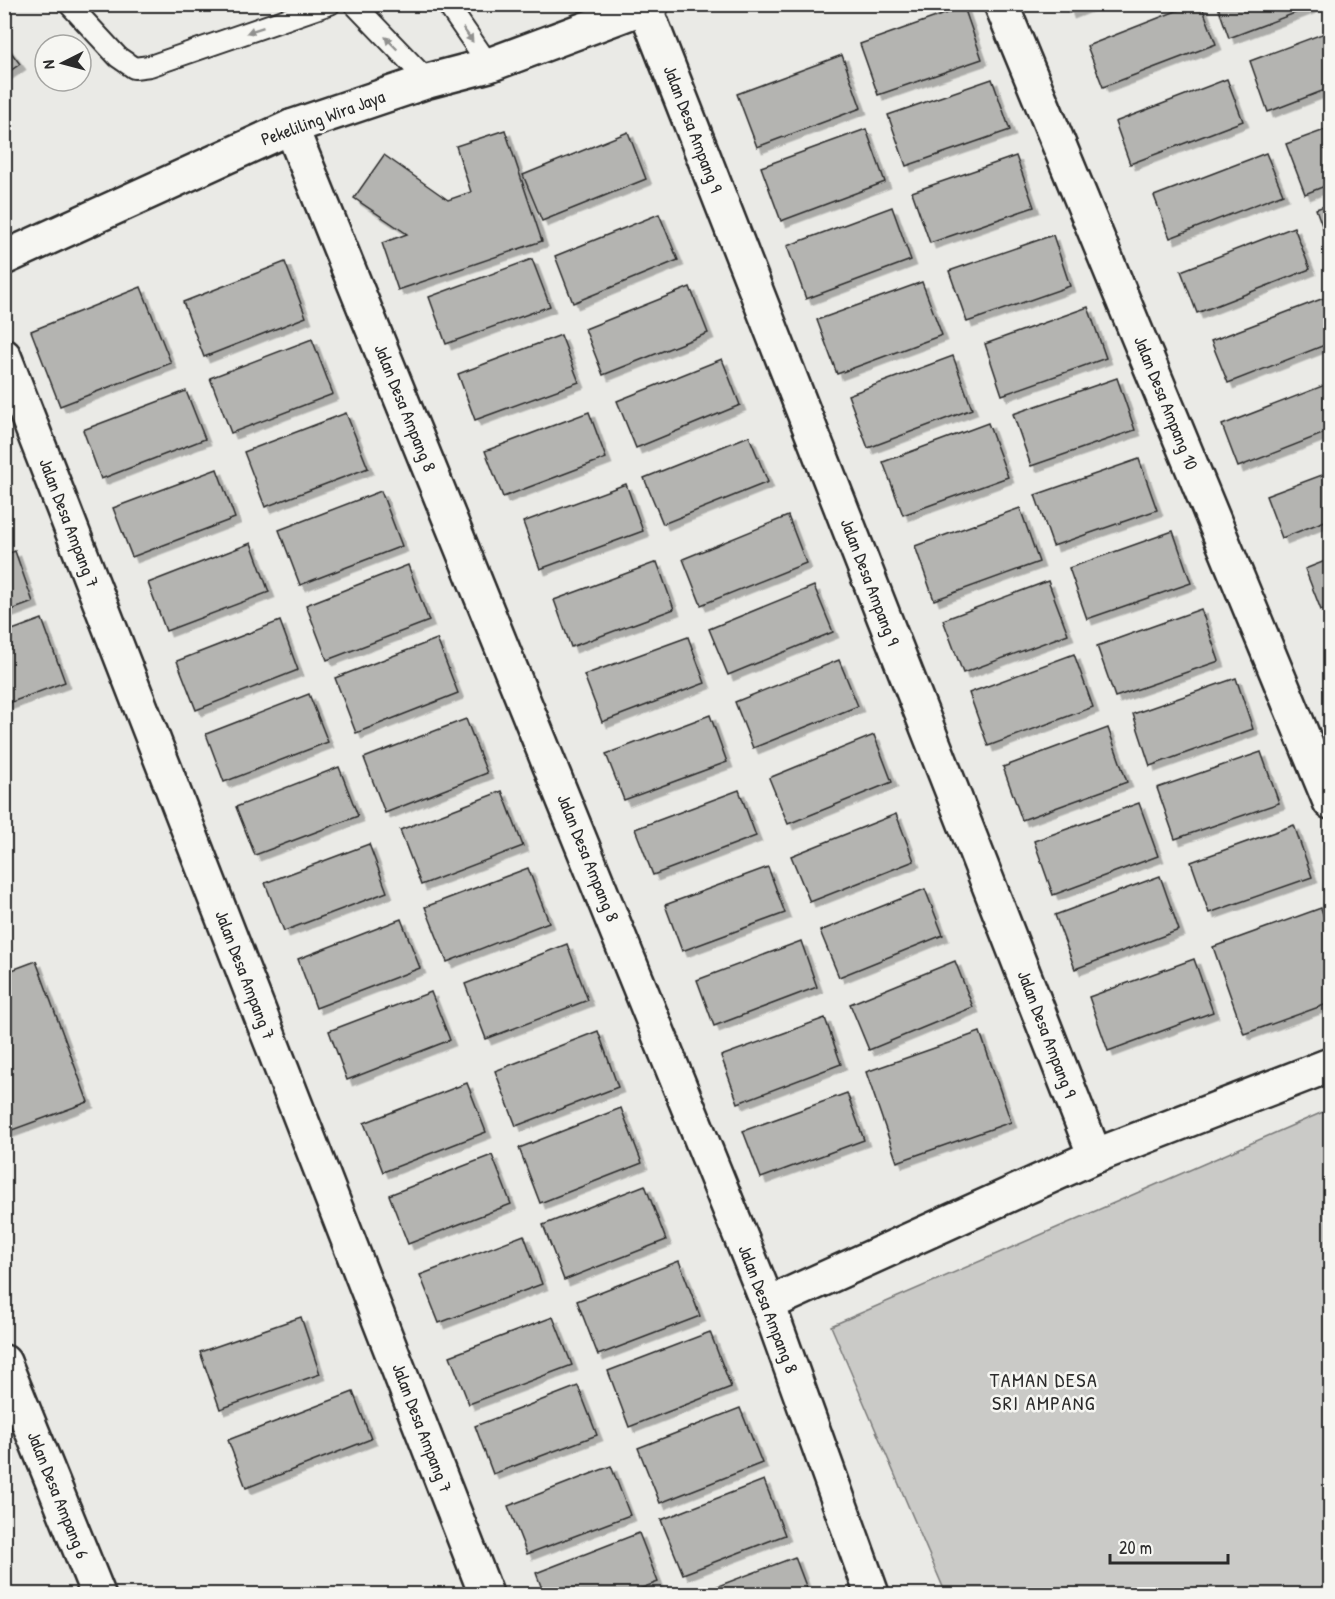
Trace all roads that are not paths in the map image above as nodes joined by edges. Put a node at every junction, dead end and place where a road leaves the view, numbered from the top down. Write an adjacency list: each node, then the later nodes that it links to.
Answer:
1 (69, 4): 2 (lane, one-way to 1)
2 (330, 4)
3 (354, 4): 8 (lane, one-way to 3)
4 (447, 4): 7 (lane, one-way to 7)
5 (1001, 4): 12 (street, Jalan Desa Ampang 10)
6 (649, 6): 7 (street, Pekeliling Wira Jaya); 14 (street, Jalan Desa Ampang 9)
7 (489, 65): 8 (street, Pekeliling Wira Jaya)
8 (428, 81): 9 (street, Pekeliling Wira Jaya)
9 (291, 127): 10 (street, Pekeliling Wira Jaya); 15 (street, Jalan Desa Ampang 8)
10 (4, 258)
11 (4, 357): 18 (street, Jalan Desa Ampang 7)
12 (1330, 802)
13 (1330, 1065): 14 (street)
14 (1095, 1156): 15 (street)
15 (768, 1304): 19 (street, Jalan Desa Ampang 8)
16 (4, 1362): 17 (street, Jalan Desa Ampang 6)
17 (98, 1594)
18 (486, 1594)
19 (872, 1594)

